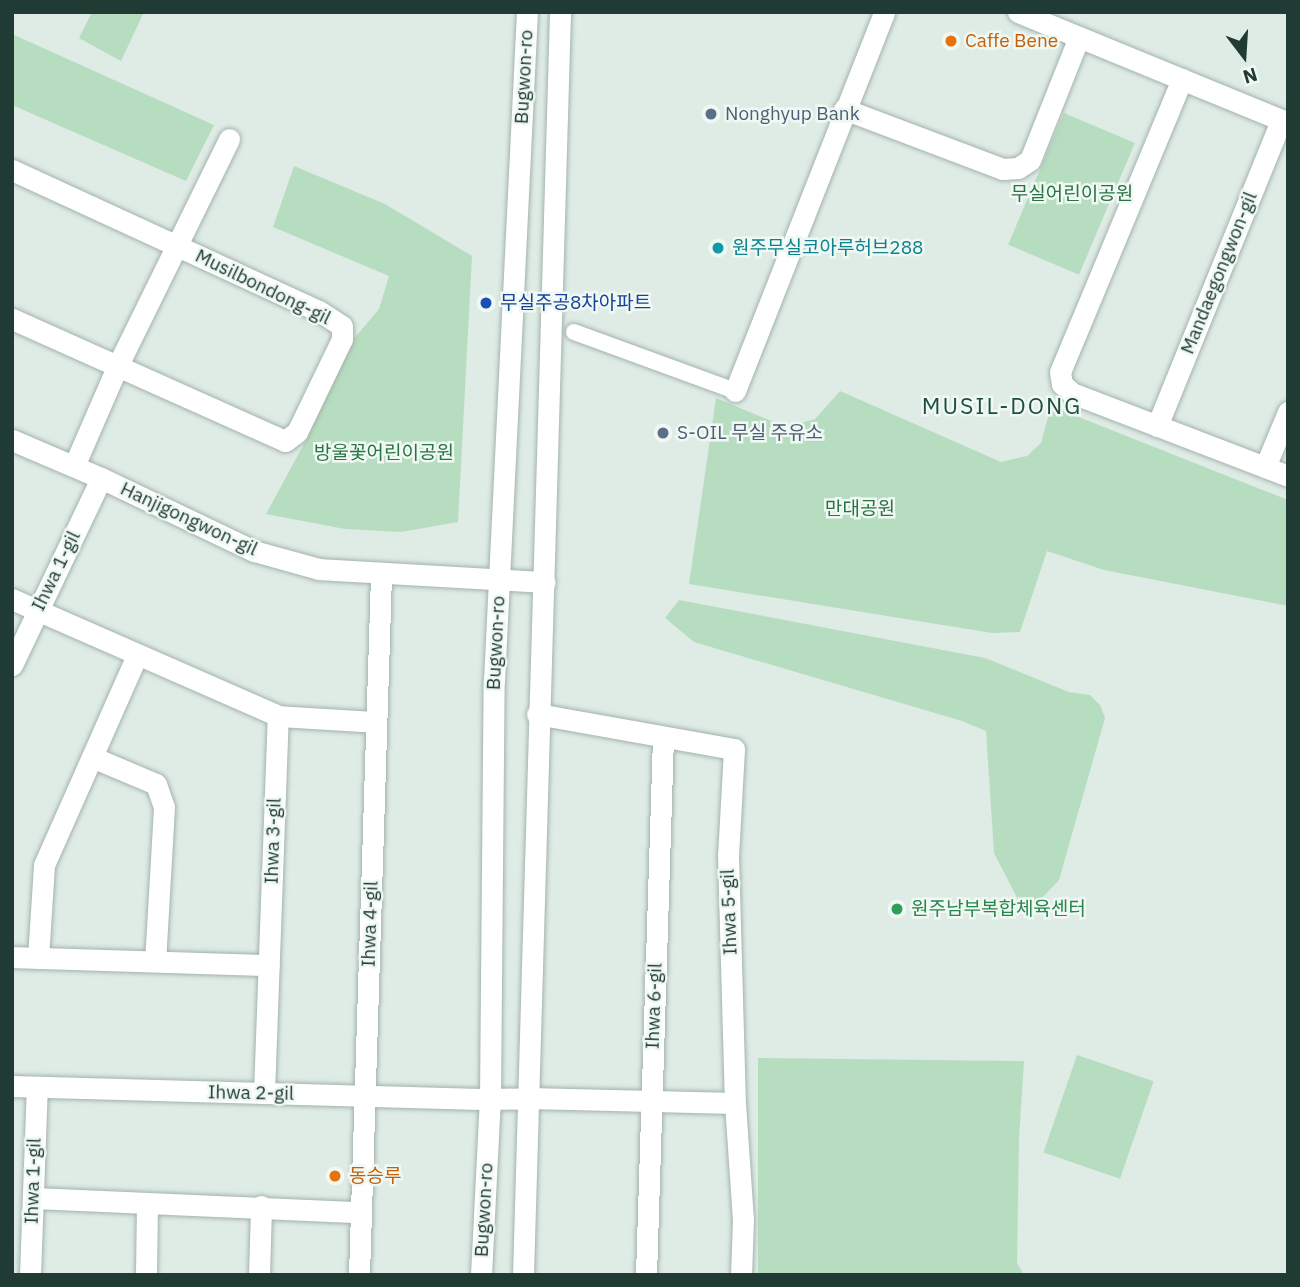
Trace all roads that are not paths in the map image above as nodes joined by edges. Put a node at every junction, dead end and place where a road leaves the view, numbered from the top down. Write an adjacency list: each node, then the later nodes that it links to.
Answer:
1 (527, 12): 24 (street, Bugwon-ro)
2 (561, 12): 25 (street, Bugwon-ro)
3 (884, 12): 7 (street)
4 (1018, 12): 5 (street, Mandaegongwon-gil)
5 (1079, 37): 6 (street, Mandaegongwon-gil); 7 (street)
6 (1182, 79): 8 (street, Mandaegongwon-gil); 17 (street)
7 (845, 109): 15 (street)
8 (1284, 121): 17 (street, Mandaegongwon-gil)
9 (229, 139): 11 (street)
10 (12, 170): 11 (street, Musilbondong-gil)
11 (178, 246): 14 (street); 14 (street, Musilbondong-gil)
12 (12, 319): 14 (street, Musilbondong-gil)
13 (574, 332): 15 (street)
14 (117, 367): 19 (street)
15 (735, 391)
16 (1288, 412): 20 (street)
17 (1157, 426): 20 (street)
18 (12, 440): 19 (street, Hanjigongwon-gil)
19 (74, 466): 22 (street, Hanjigongwon-gil)
20 (1265, 467): 21 (street)
21 (1288, 476)
22 (101, 478): 23 (street, Hanjigongwon-gil); 27 (street, Ihwa 1-gil)
23 (381, 573): 24 (street, Hanjigongwon-gil); 32 (street, Ihwa 4-gil)
24 (499, 577): 25 (street, Hanjigongwon-gil); 43 (street, Bugwon-ro)
25 (545, 582): 30 (street, Bugwon-ro)
26 (12, 599): 27 (street)
27 (37, 610): 28 (street); 29 (street, Ihwa 1-gil)
28 (137, 656): 31 (street); 34 (street)
29 (12, 665)
30 (537, 714): 33 (street, Ihwa 5-gil); 44 (street, Bugwon-ro)
31 (278, 716): 32 (street); 38 (street, Ihwa 3-gil)
32 (376, 722): 42 (street, Ihwa 4-gil)
33 (663, 737): 45 (street, Ihwa 6-gil); 46 (street, Ihwa 5-gil)
34 (92, 757): 36 (street); 37 (street)
35 (12, 957): 36 (street)
36 (38, 958): 37 (street)
37 (155, 961): 38 (street)
38 (269, 965): 41 (street, Ihwa 3-gil)
39 (12, 1086): 40 (street, Ihwa 2-gil)
40 (37, 1087): 41 (street, Ihwa 2-gil); 47 (street, Ihwa 1-gil)
41 (264, 1093): 42 (street, Ihwa 2-gil)
42 (365, 1096): 43 (street, Ihwa 2-gil); 50 (street, Ihwa 4-gil)
43 (490, 1098): 44 (street, Ihwa 2-gil); 55 (street, Bugwon-ro)
44 (529, 1098): 45 (street, Ihwa 2-gil); 56 (street, Bugwon-ro)
45 (652, 1101): 46 (street, Ihwa 2-gil); 57 (street, Ihwa 6-gil)
46 (734, 1103): 58 (street, Ihwa 5-gil)
47 (33, 1198): 48 (street); 51 (street, Ihwa 1-gil)
48 (147, 1203): 49 (street); 52 (street)
49 (261, 1206): 50 (street); 53 (street)
50 (360, 1212): 54 (street, Ihwa 4-gil)
51 (30, 1275)
52 (146, 1275)
53 (259, 1275)
54 (359, 1275)
55 (481, 1275)
56 (523, 1275)
57 (646, 1275)
58 (741, 1275)

